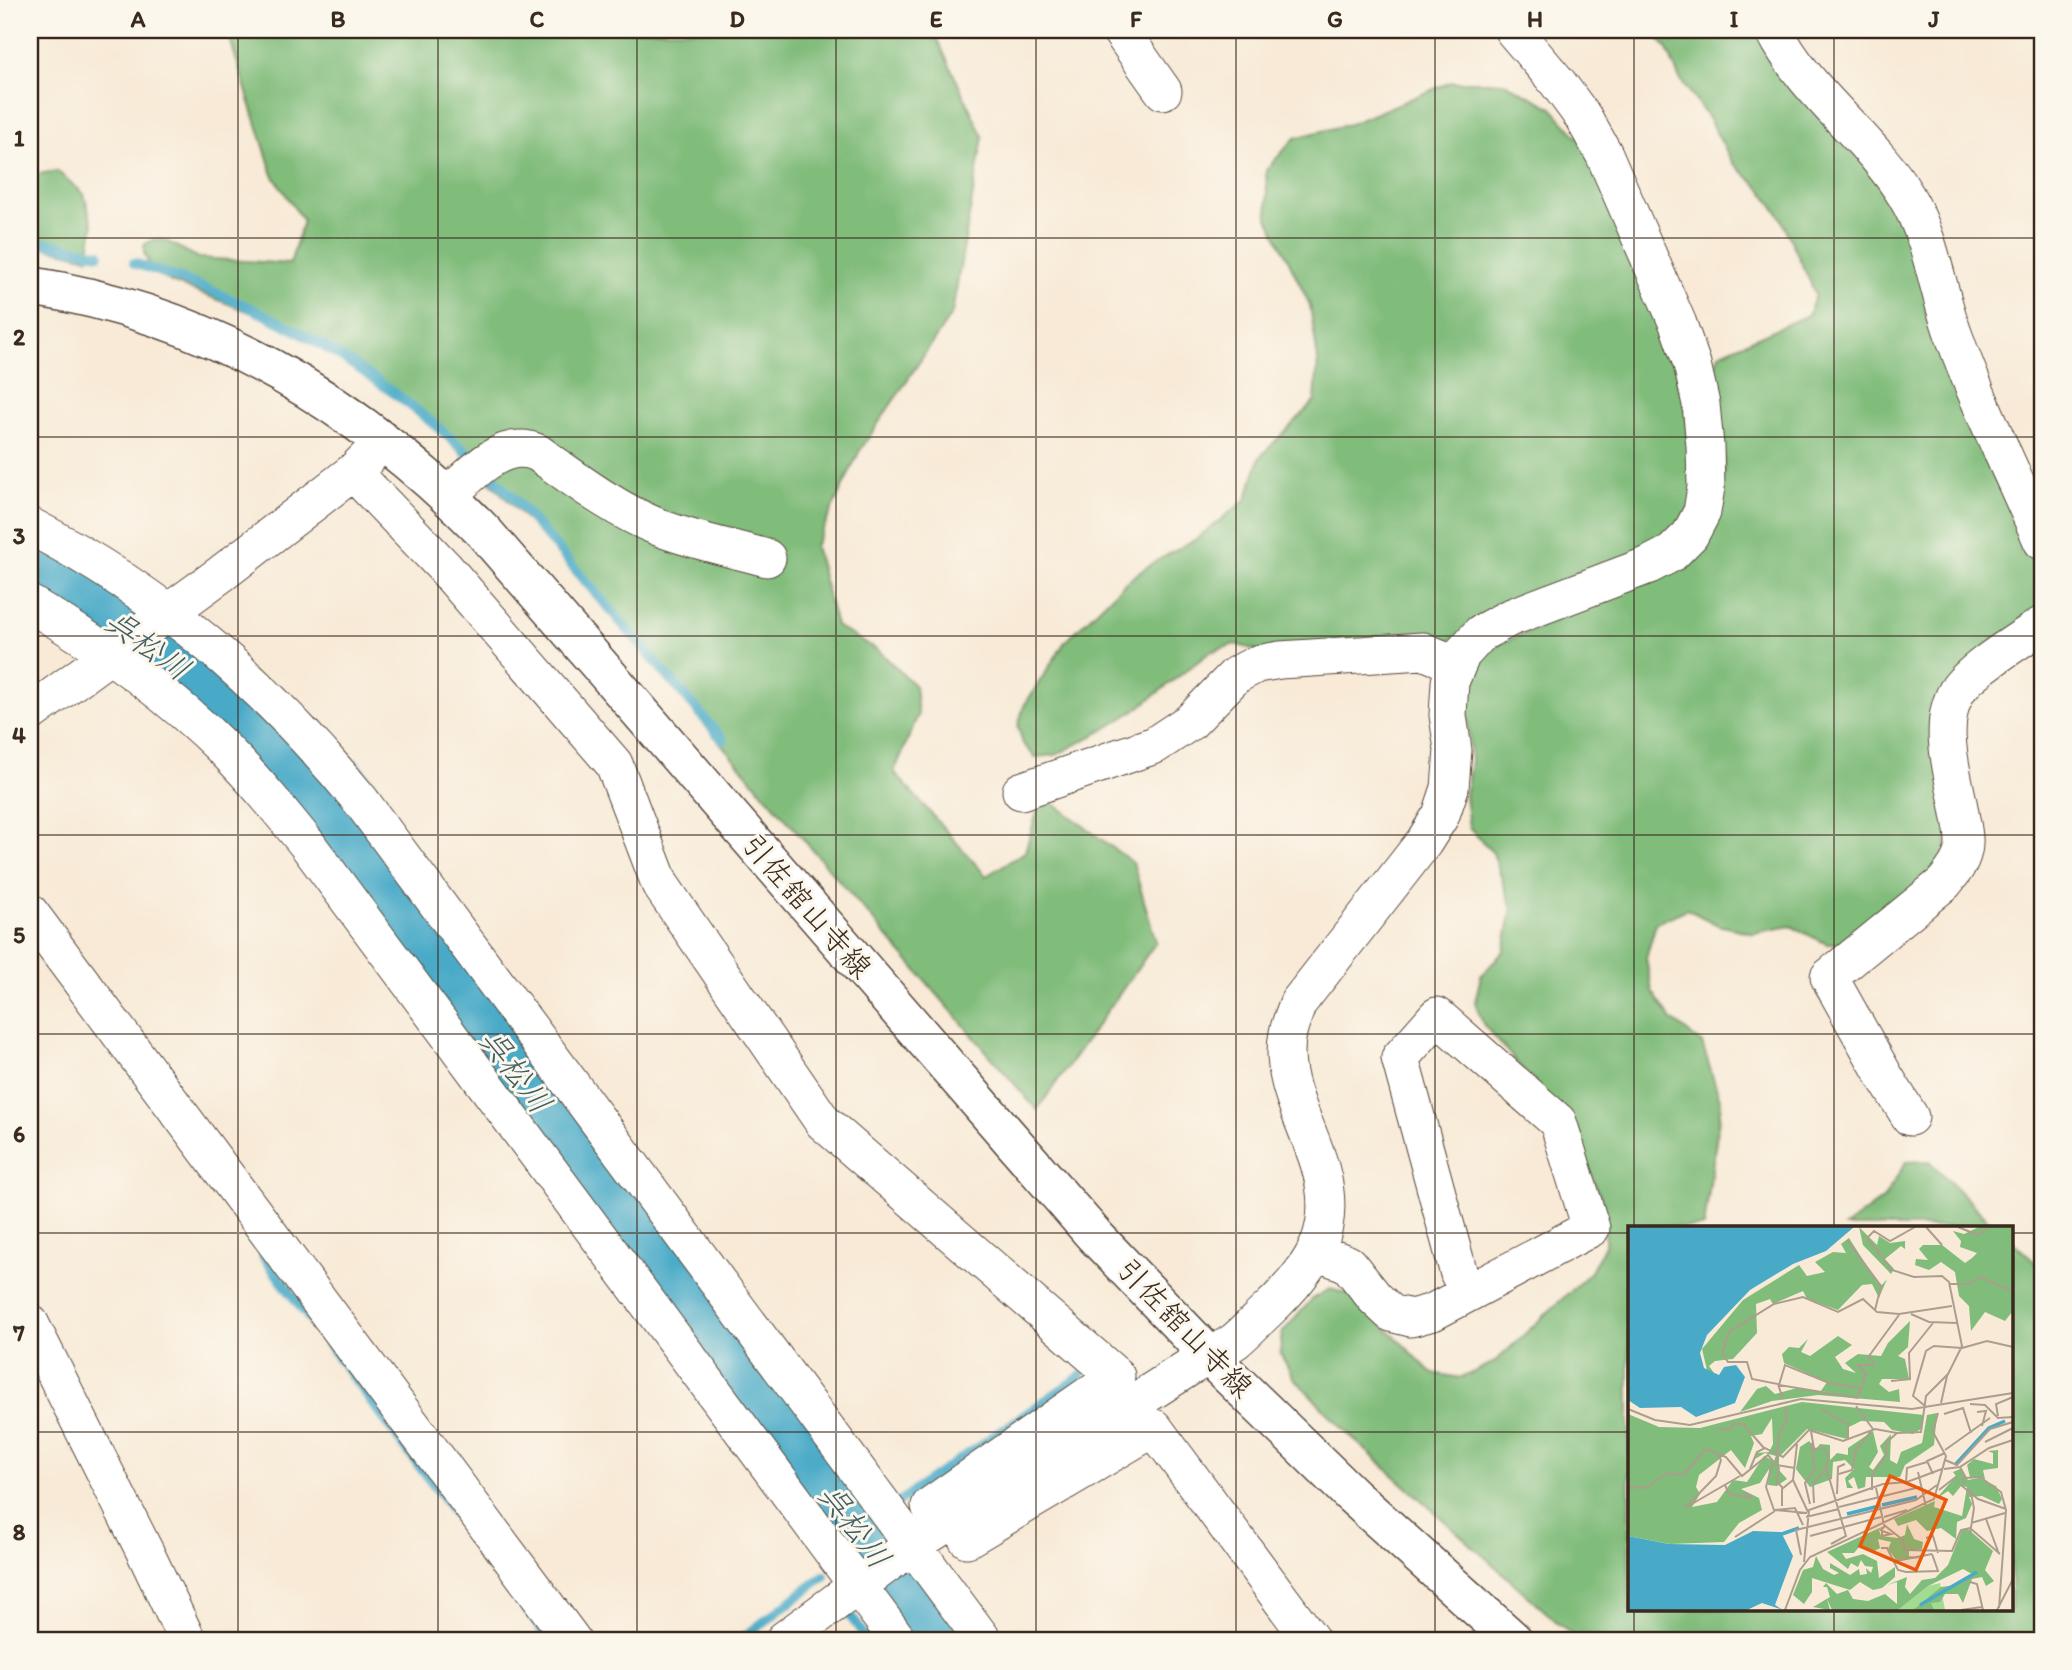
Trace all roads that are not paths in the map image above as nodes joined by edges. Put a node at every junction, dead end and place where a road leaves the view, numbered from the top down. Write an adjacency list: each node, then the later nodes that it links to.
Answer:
1 (1120, 30): 4 (street)
2 (1513, 30): 16 (street)
3 (1774, 30): 10 (street)
4 (1163, 91)
5 (30, 286): 6 (main road, 引佐舘山寺線)
6 (382, 439): 7 (street); 8 (main road, 引佐舘山寺線)
7 (353, 472): 13 (street); 25 (street)
8 (449, 496): 11 (street); 24 (main road, 引佐舘山寺線)
9 (30, 526): 13 (street)
10 (2042, 541)
11 (767, 558)
12 (30, 604): 15 (street)
13 (164, 615): 15 (street); 25 (street)
14 (2042, 625): 20 (street)
15 (115, 651): 17 (street); 26 (street)
16 (1457, 665): 18 (street); 21 (street)
17 (30, 713)
18 (1021, 791)
19 (30, 913): 28 (street)
20 (1910, 1117)
21 (1316, 1252): 22 (street); 24 (street)
22 (1469, 1293): 22 (street)
23 (30, 1323): 27 (street)
24 (1210, 1355): 25 (street); 33 (main road, 引佐舘山寺線)
25 (921, 1540): 26 (street); 31 (street); 32 (street)
26 (861, 1583): 29 (street); 30 (street)
27 (187, 1640)
28 (572, 1640)
29 (784, 1640)
30 (898, 1640)
31 (983, 1640)
32 (1311, 1640)
33 (1513, 1640)

